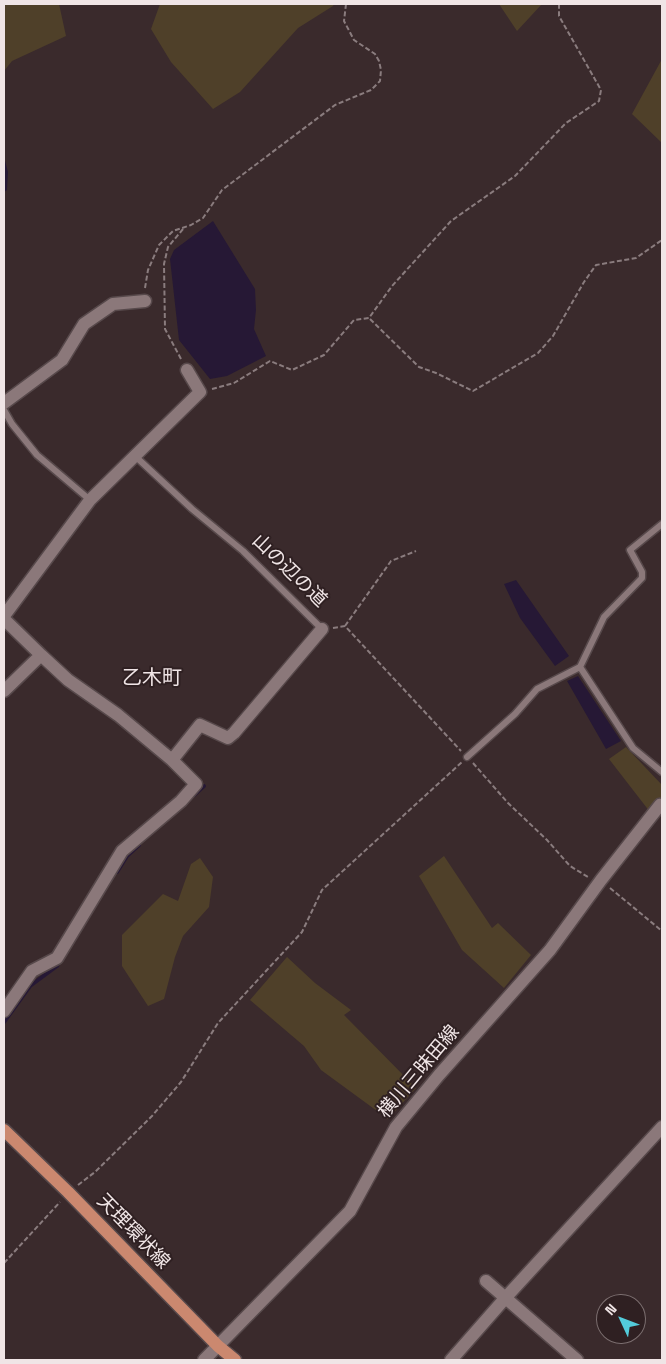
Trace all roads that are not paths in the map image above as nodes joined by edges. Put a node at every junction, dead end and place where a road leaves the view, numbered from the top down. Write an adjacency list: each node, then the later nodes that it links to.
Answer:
1 (145, 301): 3 (street)
2 (187, 370): 5 (street)
3 (4, 403)
4 (4, 410): 6 (lane)
5 (135, 456): 6 (street); 9 (lane, 山の辺の道)
6 (90, 500): 8 (street)
7 (662, 524): 11 (lane)
8 (4, 617): 10 (street)
9 (322, 629): 14 (street)
10 (41, 655): 12 (street); 14 (street)
11 (580, 667): 13 (lane); 15 (lane)
12 (4, 692)
13 (467, 757)
14 (172, 760): 17 (street)
15 (662, 772)
16 (661, 805): 22 (street, 横川三昧田線)
17 (4, 1011)
18 (662, 1127): 21 (street)
19 (4, 1130): 22 (main road, 天理環状線)
20 (486, 1281): 21 (street)
21 (505, 1298): 25 (street); 26 (street)
22 (218, 1346): 23 (street, 横川三昧田線); 24 (main road, 天理環状線)
23 (204, 1360)
24 (235, 1360)
25 (451, 1360)
26 (577, 1360)

